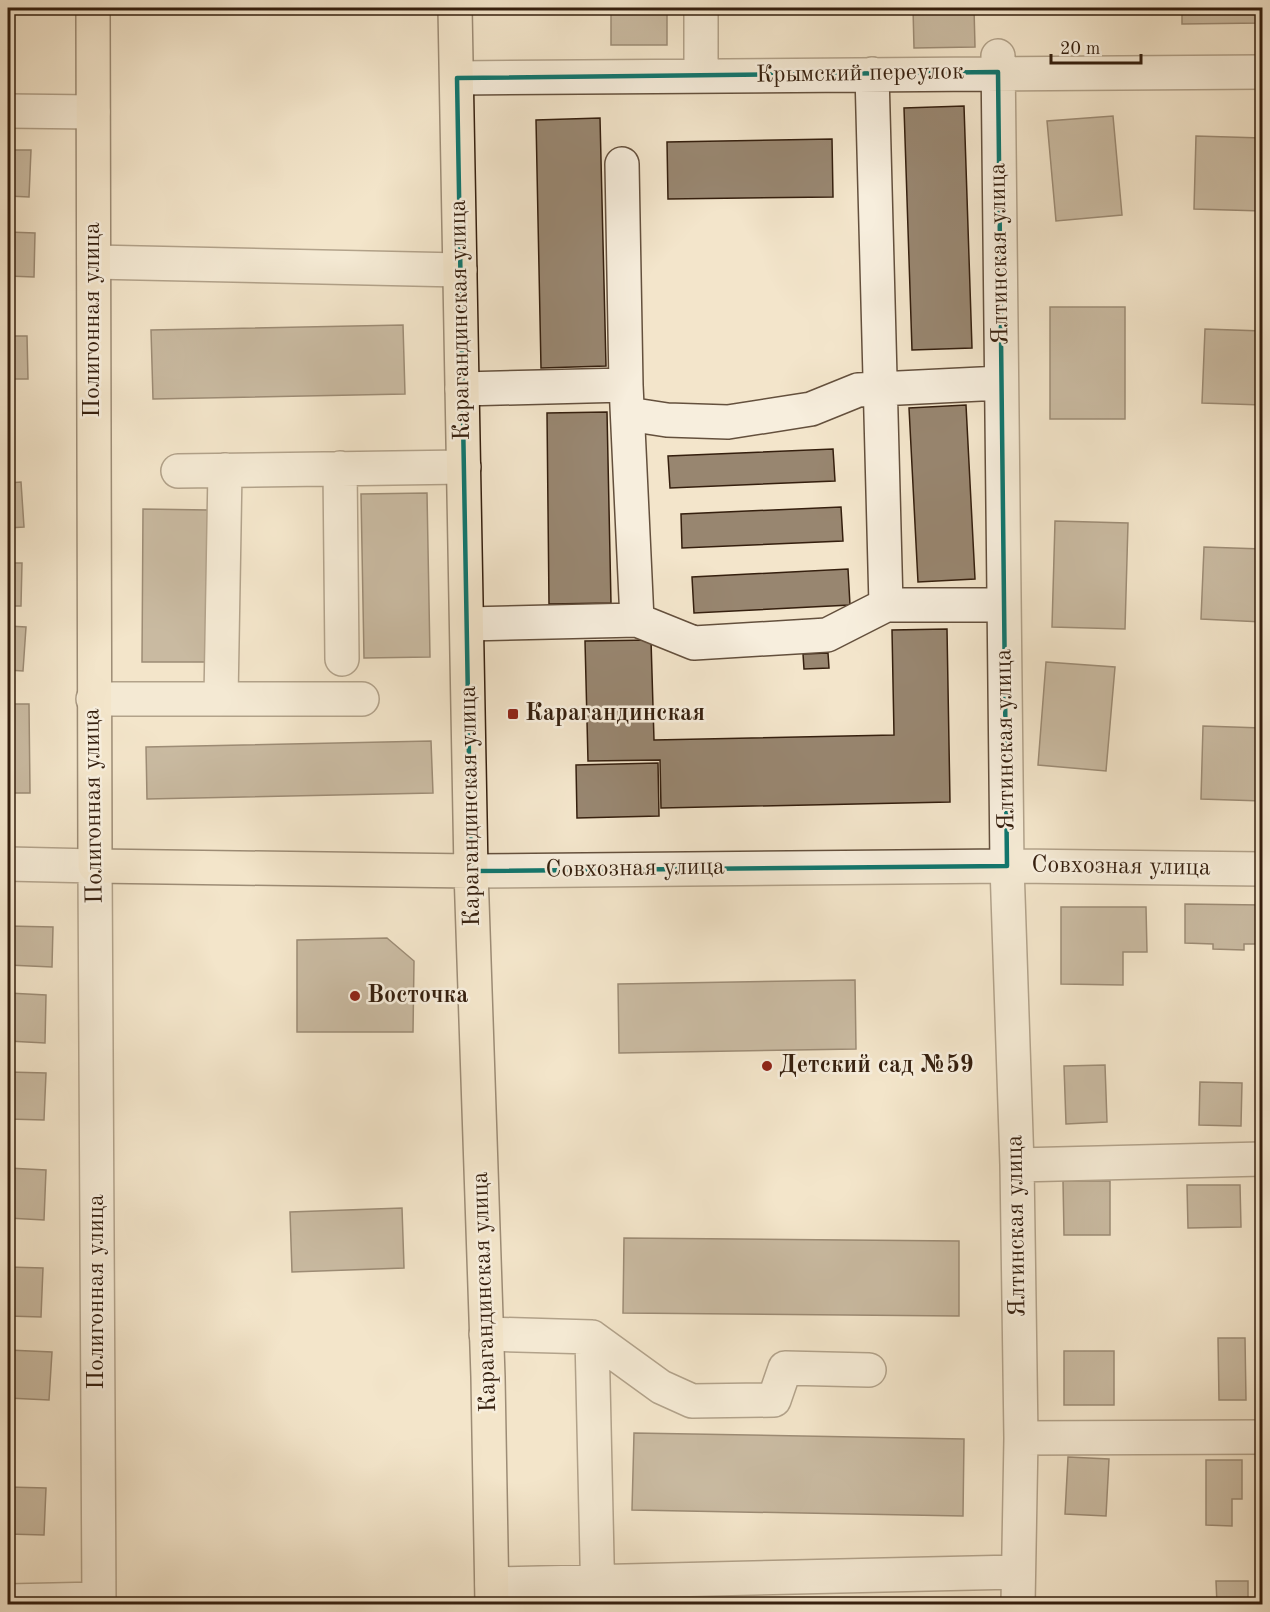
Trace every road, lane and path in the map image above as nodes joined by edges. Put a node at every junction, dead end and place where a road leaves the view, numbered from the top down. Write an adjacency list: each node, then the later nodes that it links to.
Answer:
1 (93, 8): 10 (main road, Полигонная улица)
2 (455, 8): 8 (main road, Карагандинская улица)
3 (700, 8): 7 (street)
4 (998, 64): 5 (street, Крымский переулок); 6 (street, Крымский переулок); 14 (street, Ялтинская улица)
5 (1263, 72)
6 (872, 74): 7 (street, Крымский переулок); 15 (street)
7 (701, 76): 8 (street, Крымский переулок)
8 (457, 78): 13 (main road, Карагандинская улица)
9 (8, 111): 10 (street)
10 (93, 112): 12 (main road, Полигонная улица)
11 (622, 164): 17 (street)
12 (93, 262): 13 (street); 27 (main road, Полигонная улица)
13 (460, 270): 16 (main road, Карагандинская улица)
14 (1001, 383): 15 (street); 23 (street, Ялтинская улица)
15 (880, 387): 17 (street); 22 (street)
16 (462, 388): 17 (street); 18 (main road, Карагандинская улица)
17 (627, 400): 24 (street)
18 (464, 467): 19 (street); 25 (main road, Карагандинская улица)
19 (340, 468): 20 (street); 26 (street)
20 (225, 470): 21 (street); 28 (street)
21 (178, 471)
22 (886, 605): 23 (street); 24 (street)
23 (1004, 605): 32 (street, Ялтинская улица)
24 (637, 620): 25 (street)
25 (467, 624): 34 (main road, Карагандинская улица)
26 (342, 659)
27 (93, 699): 28 (street); 31 (main road, Полигонная улица)
28 (221, 699): 29 (street)
29 (362, 699)
30 (8, 864): 31 (street, Совхозная улица)
31 (95, 866): 34 (main road, Совхозная улица); 46 (street, Полигонная улица)
32 (1007, 866): 33 (street, Совхозная улица); 34 (street, Совхозная улица); 36 (street, Ялтинская улица)
33 (1263, 869)
34 (471, 871): 37 (main road, Карагандинская улица)
35 (1263, 1159): 36 (street)
36 (1017, 1165): 41 (street, Ялтинская улица)
37 (486, 1334): 38 (street); 43 (main road, Карагандинская улица)
38 (592, 1337): 39 (street); 44 (street)
39 (869, 1370)
40 (1263, 1437): 41 (street)
41 (1021, 1438): 42 (street, Ялтинская улица)
42 (1017, 1572): 44 (street); 47 (street, Ялтинская улица)
43 (492, 1594): 44 (street)
44 (598, 1594)
45 (8, 1601): 46 (street)
46 (99, 1602)
47 (1018, 1605)

